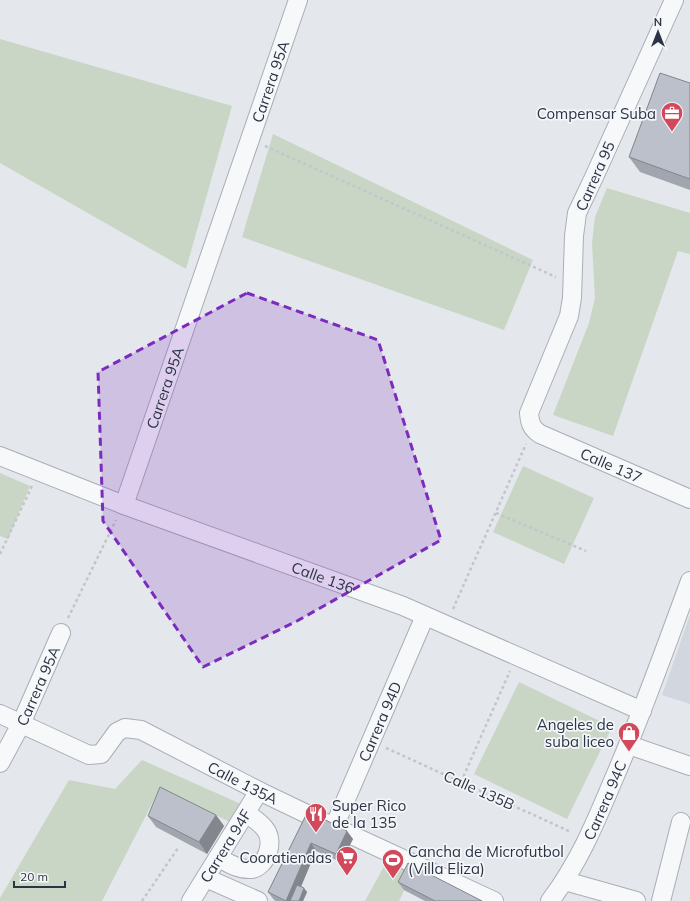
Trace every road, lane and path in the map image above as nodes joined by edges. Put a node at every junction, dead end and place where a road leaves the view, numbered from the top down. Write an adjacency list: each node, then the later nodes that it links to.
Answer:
1 (298, 0): 3 (street, Carrera 95A)
2 (674, 0): 4 (street, Carrera 95)
3 (250, 139): 4 (path); 9 (street, Carrera 95A)
4 (572, 285): 5 (street, Carrera 95)
5 (533, 429): 8 (street, Calle 137); 10 (path)
6 (0, 456): 7 (street, Calle 136)
7 (39, 471): 9 (street, Calle 136); 12 (path)
8 (690, 499)
9 (124, 505): 14 (street, Calle 136); 16 (path, Carrera 95A)
10 (496, 513): 11 (path); 15 (path)
11 (586, 551)
12 (0, 554)
13 (690, 581): 18 (street, Carrera 94C)
14 (425, 616): 15 (street, Calle 136); 21 (street, Carrera 94D)
15 (446, 625): 17 (street, Calle 136)
16 (61, 633): 20 (street, Carrera 95A)
17 (517, 656): 18 (street, Calle 136); 25 (path)
18 (642, 711): 22 (street, Carrera 94C)
19 (0, 714): 20 (street, Calle 135A)
20 (21, 724): 23 (street, Carrera 95A); 26 (street, Calle 135A)
21 (371, 741): 25 (path, Calle 135B); 29 (street, Carrera 94D)
22 (629, 745): 24 (street); 30 (street, Carrera 94C)
23 (0, 763)
24 (690, 766)
25 (461, 782): 30 (path, Calle 135B)
26 (259, 791): 27 (street, Carrera 94F); 29 (street, Calle 135A)
27 (246, 813): 32 (street, Carrera 94F); 32 (street)
28 (680, 822): 41 (street)
29 (334, 827): 38 (street, Calle 135A)
30 (588, 839): 34 (street, Carrera 94C)
31 (178, 848): 35 (path)
32 (219, 858): 33 (street, Carrera 94F)
33 (206, 878): 36 (street, Carrera 94F); 37 (street)
34 (565, 880): 39 (street, Carrera 94C); 40 (street)
35 (142, 901)
36 (191, 901)
37 (258, 901)
38 (494, 901)
39 (550, 901)
40 (636, 901)
41 (661, 901)

